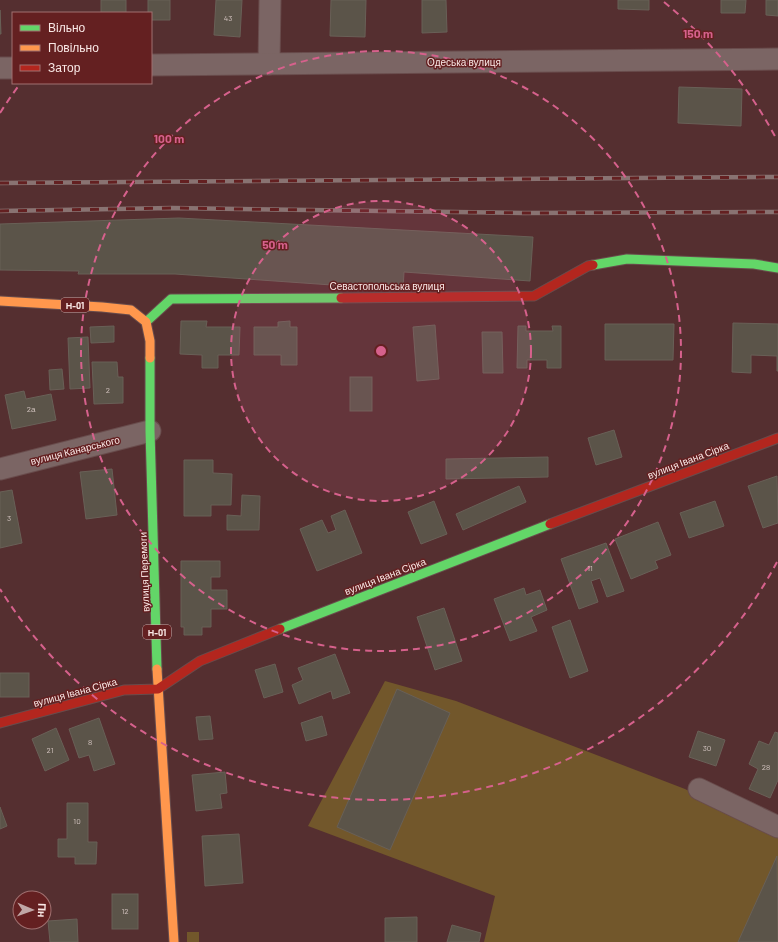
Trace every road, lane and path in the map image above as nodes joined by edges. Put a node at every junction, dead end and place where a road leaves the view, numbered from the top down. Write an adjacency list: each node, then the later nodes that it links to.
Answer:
1 (270, 0): 3 (street)
2 (778, 59): 3 (street, Одеська вулиця)
3 (269, 64): 4 (street, Одеська вулиця)
4 (152, 66)
5 (0, 68): 6 (street)
6 (12, 68)
7 (778, 268): 9 (street, Севастопольська вулиця)
8 (0, 301): 9 (street, Н-01)
9 (146, 322): 10 (street, вулиця Перемоги / Н-01)
10 (150, 431): 12 (street, вулиця Канарського); 13 (street, вулиця Перемоги / Н-01)
11 (778, 438): 13 (street, вулиця Івана Сірка)
12 (0, 469)
13 (158, 689): 14 (street, вулиця Івана Сірка); 17 (street, вулиця Перемоги / Н-01)
14 (0, 723)
15 (699, 789): 16 (street)
16 (778, 827)
17 (174, 942)

